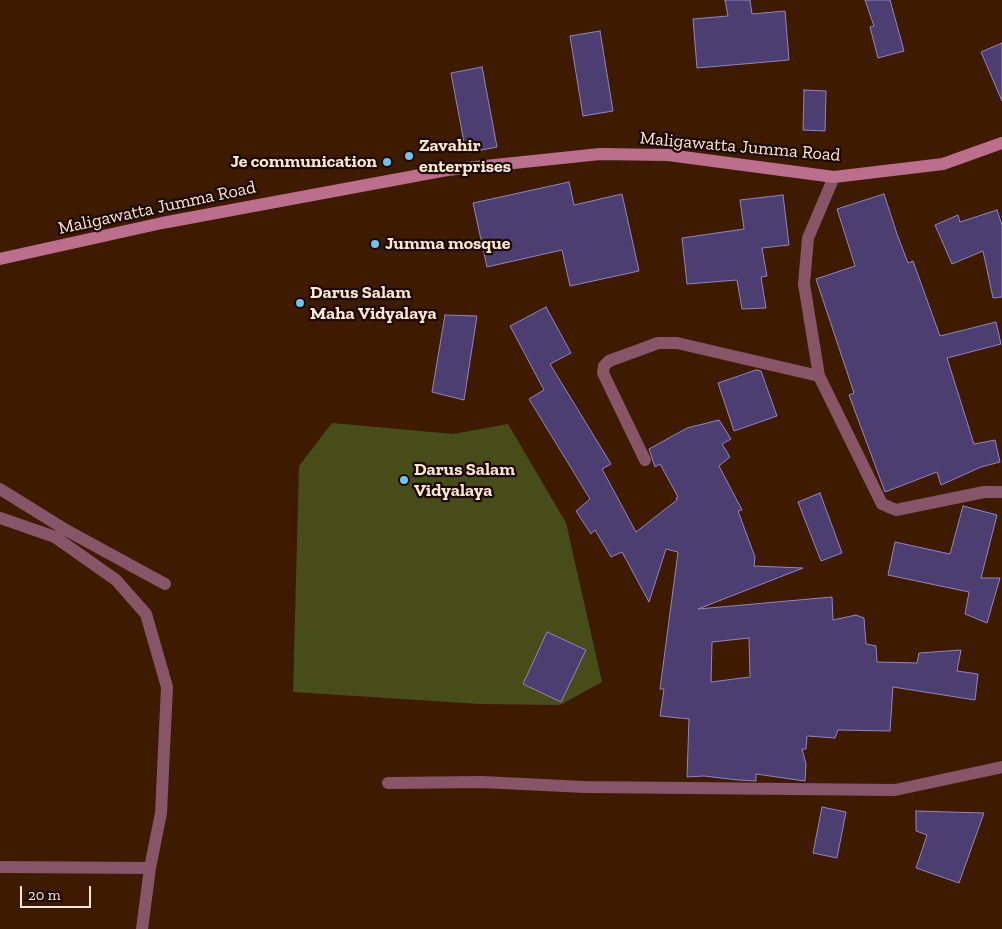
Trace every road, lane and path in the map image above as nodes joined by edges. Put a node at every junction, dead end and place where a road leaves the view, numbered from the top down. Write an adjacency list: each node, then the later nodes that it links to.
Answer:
1 (1002, 143): 2 (street, Maligawatta Jumma Road)
2 (834, 177): 3 (street, Maligawatta Jumma Road); 4 (street)
3 (0, 259)
4 (818, 376): 5 (street); 7 (street)
5 (645, 460)
6 (0, 489): 9 (street)
7 (1002, 492)
8 (0, 518): 13 (street)
9 (165, 584)
10 (1002, 767): 11 (street)
11 (388, 784)
12 (0, 867): 13 (street)
13 (150, 868): 14 (street)
14 (142, 929)

